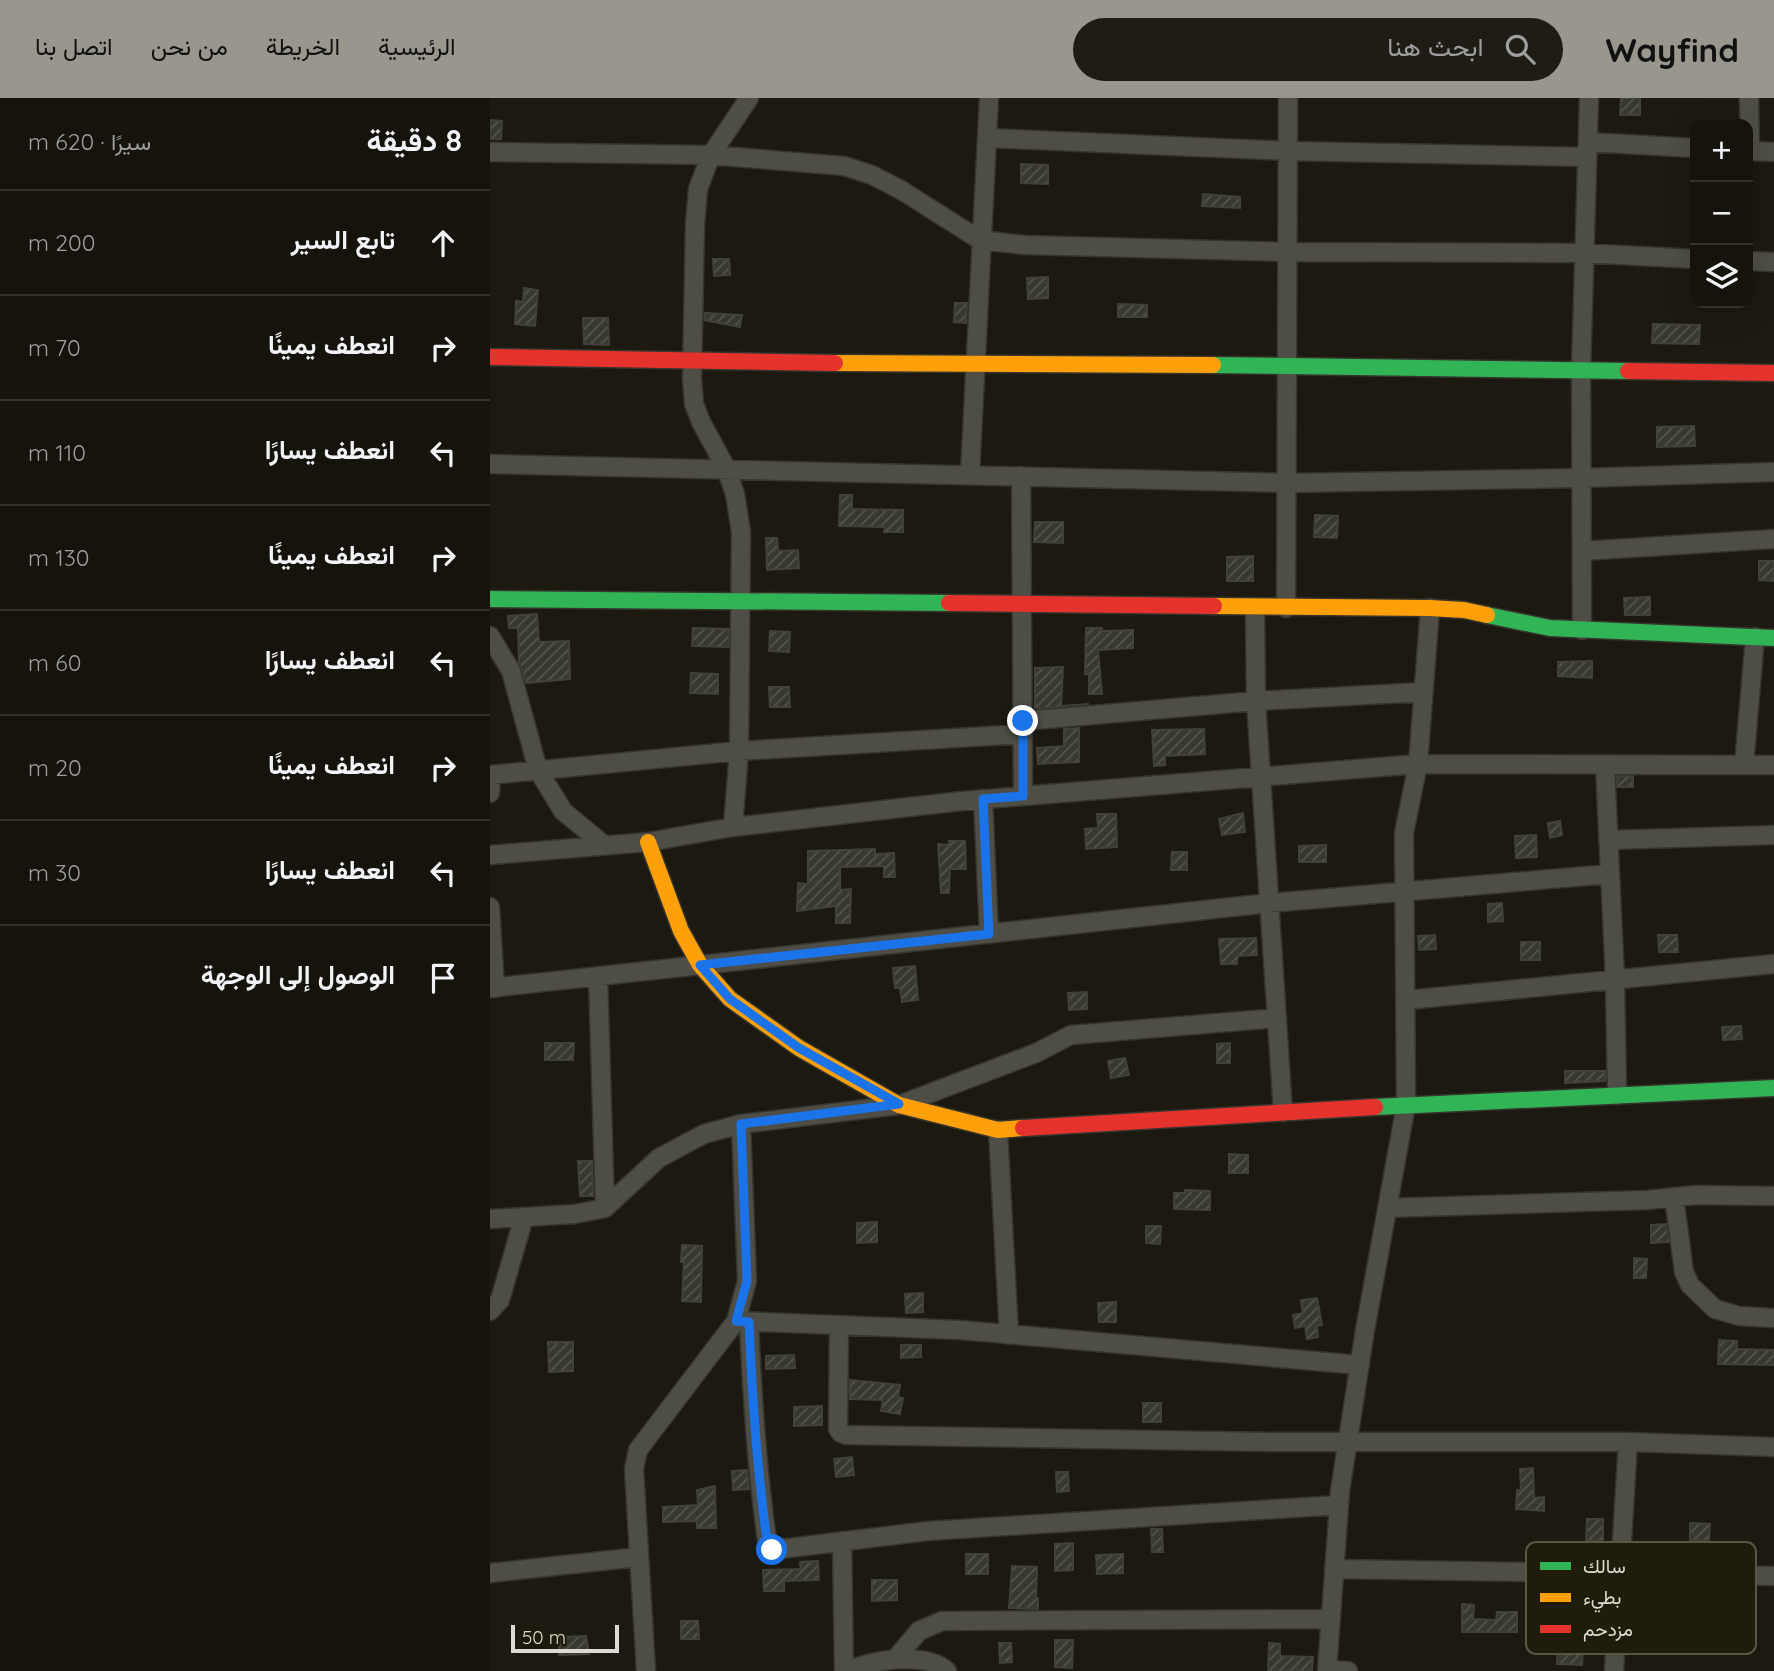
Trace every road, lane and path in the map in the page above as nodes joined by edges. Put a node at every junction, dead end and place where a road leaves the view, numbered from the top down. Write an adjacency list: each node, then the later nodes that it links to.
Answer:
1 (749, 98): 14 (street)
2 (989, 98): 7 (street)
3 (1288, 98): 9 (street)
4 (1749, 98): 6 (street)
5 (1587, 99): 10 (street)
6 (1749, 119)
7 (988, 138): 9 (street); 15 (street)
8 (1690, 148): 10 (street)
9 (1288, 150): 10 (street); 16 (street)
10 (1587, 150): 17 (street)
11 (1753, 151): 13 (street)
12 (490, 152): 14 (street)
13 (1774, 152)
14 (711, 155): 15 (street); 22 (street)
15 (980, 240): 16 (street); 23 (street)
16 (1289, 252): 17 (street); 24 (street)
17 (1583, 253): 18 (street); 25 (street)
18 (1690, 258)
19 (1753, 261): 20 (street)
20 (1774, 262)
21 (490, 357): 22 (street)
22 (692, 362): 23 (street); 28 (street)
23 (976, 362): 24 (street); 30 (street)
24 (1288, 365): 25 (street); 33 (street)
25 (1581, 370): 26 (street); 32 (street)
26 (1774, 373)
27 (490, 464): 28 (street)
28 (726, 468): 30 (street); 37 (street)
29 (1774, 472): 32 (street)
30 (970, 474): 31 (street)
31 (1021, 476): 33 (street); 38 (street)
32 (1581, 478): 33 (street); 35 (street)
33 (1287, 483): 40 (street)
34 (1774, 539): 35 (street)
35 (1582, 551): 42 (street)
36 (490, 599): 37 (street)
37 (740, 602): 38 (street); 49 (street)
38 (1023, 605): 39 (street); 48 (street)
39 (1255, 608): 40 (street); 47 (street)
40 (1286, 608): 41 (street)
41 (1430, 608): 42 (street); 46 (street)
42 (1582, 630): 44 (street)
43 (490, 636): 54 (street)
44 (1755, 637): 45 (street); 52 (street)
45 (1774, 638)
46 (1423, 692): 47 (street); 50 (street)
47 (1256, 701): 48 (street); 55 (street)
48 (1023, 728): 49 (street); 57 (street)
49 (739, 751): 54 (street); 59 (street)
50 (1418, 764): 51 (street); 55 (street); 66 (street)
51 (1605, 765): 52 (street); 61 (street)
52 (1744, 765): 53 (street)
53 (1774, 765)
54 (538, 769): 56 (street); 63 (street)
55 (1261, 776): 57 (street); 67 (street)
56 (490, 781)
57 (1023, 796): 58 (street)
58 (983, 799): 59 (street); 69 (street)
59 (733, 827): 62 (street)
60 (1774, 835): 61 (street)
61 (1608, 840): 65 (street)
62 (648, 842): 63 (street); 71 (street)
63 (604, 845): 64 (street)
64 (490, 855)
65 (1610, 874): 66 (street); 73 (street)
66 (1405, 891): 67 (street); 75 (street)
67 (1269, 903): 69 (street); 76 (street)
68 (490, 907): 74 (street)
69 (989, 934): 71 (street)
70 (1774, 964): 73 (street)
71 (700, 965): 72 (street); 79 (street)
72 (598, 976): 74 (street); 86 (street)
73 (1615, 980): 75 (street); 78 (street)
74 (493, 988)
75 (1407, 1000): 80 (street)
76 (1276, 1018): 79 (street); 81 (street)
77 (1774, 1088): 78 (street)
78 (1617, 1095): 80 (street)
79 (899, 1104): 82 (street); 83 (street)
80 (1406, 1104): 81 (street); 87 (street)
81 (1283, 1112): 83 (street)
82 (741, 1124): 86 (street); 92 (street)
83 (998, 1130): 94 (street)
84 (1774, 1196): 85 (street)
85 (1674, 1197): 87 (street); 91 (street)
86 (605, 1208): 88 (street)
87 (1387, 1208): 95 (street)
88 (524, 1217): 89 (street); 90 (street)
89 (490, 1219)
90 (490, 1311)
91 (1774, 1318)
92 (742, 1321): 93 (street); 100 (street); 102 (street)
93 (839, 1325): 94 (street); 97 (street)
94 (1009, 1335): 95 (street)
95 (1360, 1365): 97 (street)
96 (1628, 1442): 97 (street); 98 (street); 101 (street)
97 (1348, 1443): 99 (street)
98 (1774, 1447)
99 (1339, 1506): 100 (street); 103 (street)
100 (842, 1541): 112 (street)
101 (1621, 1542)
102 (639, 1558): 105 (street); 111 (street)
103 (1334, 1569): 104 (street); 108 (street)
104 (1526, 1572)
105 (490, 1573)
106 (1756, 1576): 107 (street)
107 (1774, 1576)
108 (1331, 1619): 109 (street); 110 (street)
109 (896, 1658): 112 (street); 113 (street)
110 (1327, 1670): 114 (street)
111 (646, 1671)
112 (846, 1671)
113 (947, 1671)
114 (1348, 1671)

